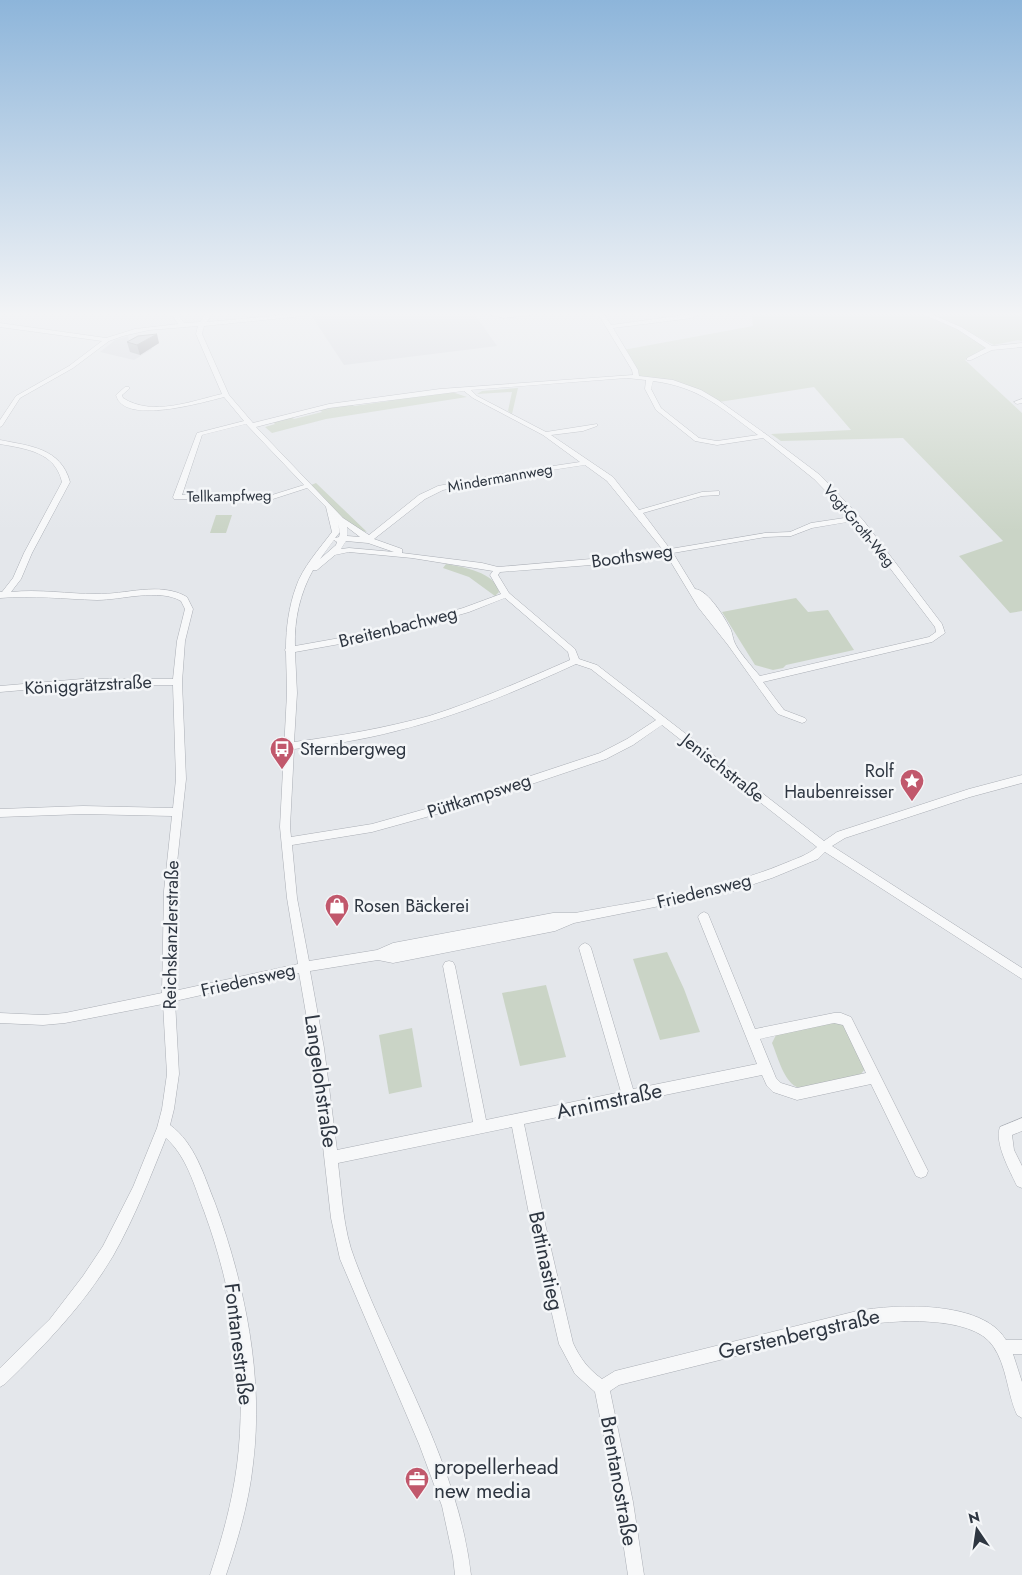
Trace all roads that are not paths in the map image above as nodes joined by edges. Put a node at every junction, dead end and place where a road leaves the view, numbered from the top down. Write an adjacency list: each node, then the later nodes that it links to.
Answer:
1 (38, 386): 10 (street)
2 (222, 386): 8 (street)
3 (521, 386): 7 (street, Vogt-Groth-Weg)
4 (649, 386): 13 (street)
5 (683, 386): 13 (street, Vogt-Groth-Weg)
6 (127, 388): 8 (street)
7 (467, 390): 9 (street, Vogt-Groth-Weg); 12 (street)
8 (226, 395): 9 (street)
9 (250, 424): 16 (street); 16 (street, Tellkampfweg)
10 (0, 425)
11 (595, 426): 12 (street)
12 (545, 434): 15 (street)
13 (765, 436): 20 (street, Vogt-Groth-Weg)
14 (0, 442): 30 (street, Reichskanzlerstraße)
15 (586, 462): 19 (street); 23 (street, Mindermannweg)
16 (308, 486): 18 (street)
17 (716, 493): 19 (street)
18 (329, 508): 21 (street); 22 (street)
19 (639, 512): 25 (street)
20 (856, 518): 25 (street, Boothsweg); 36 (street, Vogt-Groth-Weg)
21 (341, 519): 22 (street); 23 (street)
22 (341, 538): 23 (street); 24 (street); 26 (street, Langelohstraße); 28 (street, Langelohstraße)
23 (369, 539): 27 (street)
24 (354, 550): 26 (street); 27 (street)
25 (668, 551): 29 (street, Boothsweg); 36 (street)
26 (333, 553): 28 (street, Langelohstraße)
27 (412, 556): 29 (street)
28 (311, 570): 34 (street, Langelohstraße)
29 (496, 573): 33 (street, Jenischstraße)
30 (17, 579): 31 (street); 32 (street, Reichskanzlerstraße)
31 (28, 593): 32 (street, Reichskanzlerstraße); 37 (street, Reichskanzlerstraße)
32 (2, 594)
33 (506, 595): 34 (street, Breitenbachweg); 35 (street, Jenischstraße)
34 (289, 650): 41 (street, Langelohstraße)
35 (575, 660): 39 (street, Jenischstraße); 41 (street)
36 (757, 680): 40 (street)
37 (177, 682): 38 (street, Königgrätzstraße); 43 (street, Reichskanzlerstraße)
38 (0, 689)
39 (662, 720): 45 (street, Püttkampsweg); 46 (street, Jenischstraße)
40 (802, 720)
41 (290, 746): 45 (street, Langelohstraße)
42 (1022, 779): 46 (street, Friedensweg)
43 (176, 812): 44 (street); 52 (street, Reichskanzlerstraße)
44 (0, 813)
45 (286, 842): 50 (street, Langelohstraße)
46 (825, 847): 50 (street, Friedensweg); 51 (street, Jenischstraße)
47 (704, 918): 54 (street)
48 (586, 948): 57 (street)
49 (449, 966): 61 (street)
50 (304, 967): 52 (street, Friedensweg); 62 (street, Langelohstraße)
51 (1022, 974)
52 (169, 997): 53 (street, Friedensweg); 60 (street, Reichskanzlerstraße)
53 (0, 1018)
54 (752, 1035): 55 (street); 56 (street)
55 (766, 1068): 56 (street); 57 (street, Arnimstraße)
56 (875, 1076): 63 (street)
57 (629, 1096): 58 (street, Arnimstraße)
58 (517, 1121): 61 (street, Arnimstraße); 68 (street, Bettinastieg)
59 (1022, 1124): 64 (street)
60 (163, 1128): 67 (street, Reichskanzlerstraße); 70 (street, Fontanestraße)
61 (481, 1128): 62 (street, Arnimstraße)
62 (332, 1158): 71 (street, Langelohstraße)
63 (921, 1171)
64 (1022, 1181)
65 (1003, 1347): 66 (street); 68 (street, Gerstenbergstraße); 69 (street)
66 (1022, 1347)
67 (0, 1379)
68 (602, 1388): 72 (street, Brentanostraße)
69 (1022, 1410)
70 (218, 1575)
71 (463, 1575)
72 (636, 1575)

